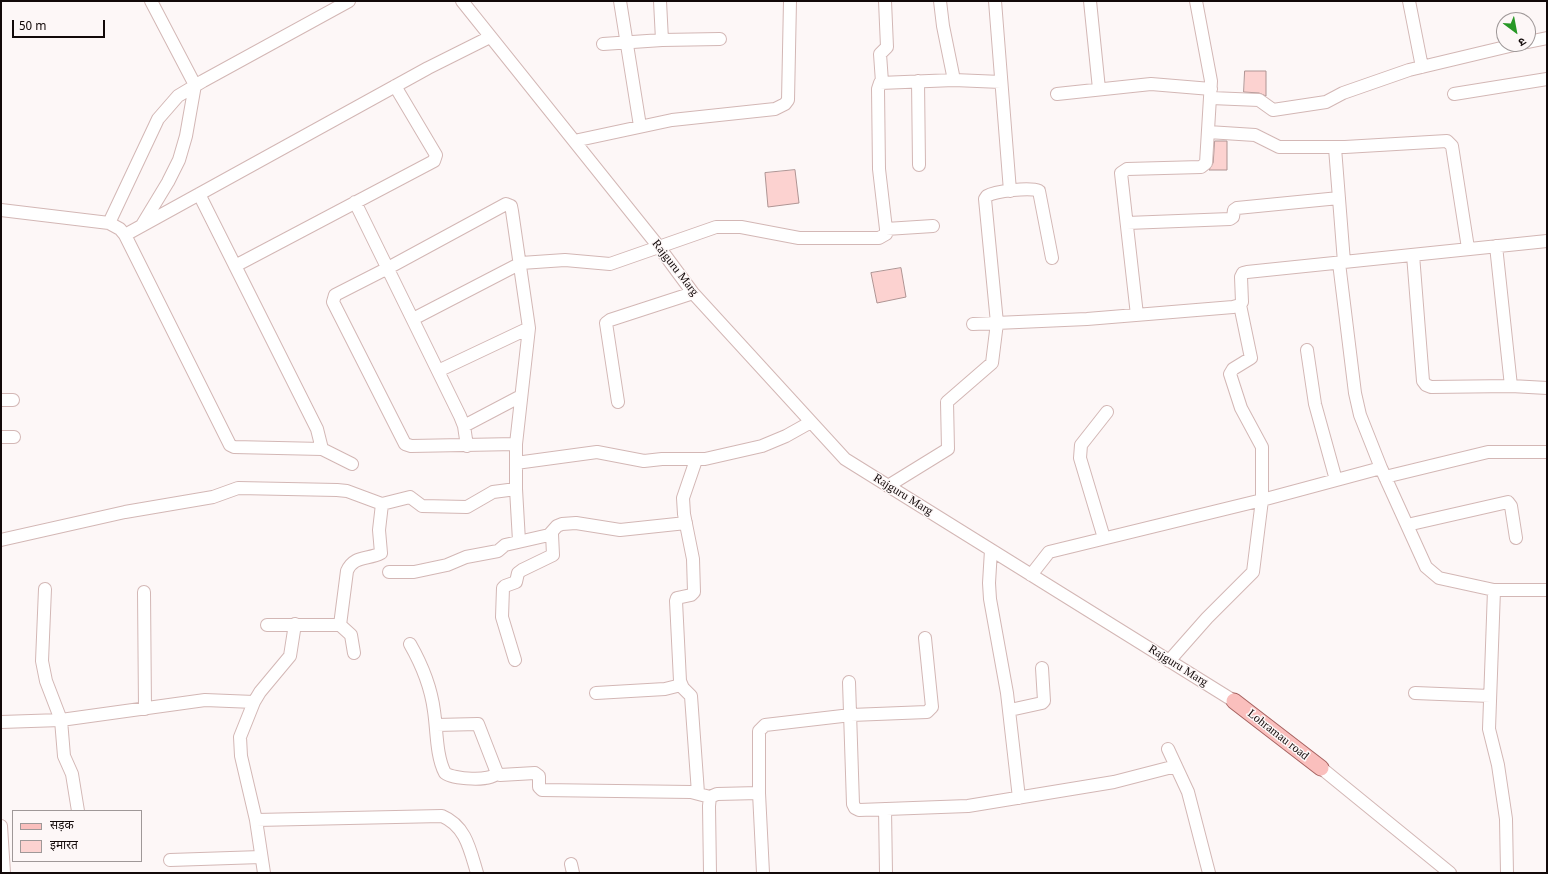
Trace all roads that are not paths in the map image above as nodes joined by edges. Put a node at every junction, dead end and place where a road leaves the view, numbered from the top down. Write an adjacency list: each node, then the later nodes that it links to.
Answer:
1 (151, 1): 27 (street)
2 (349, 1): 27 (street)
3 (462, 1): 13 (street, Rajguru Marg)
4 (620, 1): 18 (street)
5 (660, 1): 16 (street)
6 (790, 1): 33 (street)
7 (885, 1): 25 (street)
8 (940, 1): 23 (street)
9 (995, 1): 26 (street)
10 (1090, 1): 29 (street)
11 (1196, 1): 30 (street)
12 (1409, 1): 21 (street)
13 (490, 37): 28 (street); 35 (street, Rajguru Marg)
14 (1547, 38): 17 (street)
15 (720, 39): 16 (street)
16 (662, 40): 18 (street)
17 (1536, 40)
18 (625, 42): 19 (street); 33 (street)
19 (602, 44)
20 (1496, 49): 21 (street)
21 (1422, 66): 30 (street)
22 (1547, 79): 32 (street)
23 (954, 80): 24 (street); 26 (street)
24 (918, 81): 25 (street); 37 (street)
25 (882, 82): 47 (street)
26 (1001, 82): 38 (street)
27 (194, 85): 43 (street); 45 (street)
28 (395, 86): 39 (street); 41 (street)
29 (1098, 89): 30 (street); 31 (street)
30 (1211, 93): 34 (street)
31 (1057, 94)
32 (1454, 94)
33 (640, 126): 35 (street)
34 (1208, 132): 36 (street); 44 (street)
35 (574, 141): 51 (street, Rajguru Marg)
36 (1335, 148): 40 (street); 52 (street)
37 (919, 165)
38 (1010, 191): 54 (street); 63 (street)
39 (199, 194): 45 (street); 57 (street)
40 (1339, 198): 44 (street); 55 (street)
41 (355, 202): 57 (street); 58 (street)
42 (1, 210): 43 (street)
43 (109, 223): 48 (street)
44 (1127, 223): 61 (street)
45 (141, 226): 48 (street)
46 (933, 226): 47 (street)
47 (886, 230): 51 (street)
48 (125, 235): 79 (street)
49 (1547, 241): 50 (street)
50 (1496, 246): 52 (street); 68 (street)
51 (659, 247): 56 (street); 59 (street, Rajguru Marg)
52 (1468, 248): 53 (street)
53 (1412, 255): 55 (street); 68 (street)
54 (1052, 258)
55 (1342, 262): 60 (street); 84 (street)
56 (521, 263): 58 (street); 62 (street); 65 (street)
57 (235, 266): 79 (street)
58 (388, 268): 62 (street); 78 (street)
59 (693, 293): 71 (street); 73 (street, Rajguru Marg)
60 (1240, 305): 61 (street); 88 (street)
61 (1137, 315): 63 (street)
62 (413, 319): 67 (street)
63 (997, 323): 64 (street); 86 (street)
64 (973, 324)
65 (529, 328): 67 (street); 70 (street)
66 (1307, 350): 85 (street)
67 (438, 372): 74 (street)
68 (1511, 386): 69 (street)
69 (1547, 388)
70 (521, 396): 74 (street); 77 (street)
71 (618, 402)
72 (1107, 412): 93 (street)
73 (811, 422): 81 (street); 86 (street, Rajguru Marg)
74 (464, 426): 78 (street)
75 (1, 437): 76 (street)
76 (14, 437)
77 (516, 444): 78 (street); 82 (street)
78 (467, 446)
79 (322, 448): 83 (street)
80 (1547, 452): 84 (street)
81 (696, 460): 82 (street); 90 (street)
82 (516, 463): 87 (street)
83 (352, 464)
84 (1383, 473): 85 (street); 91 (street)
85 (1336, 480): 88 (street)
86 (888, 486): 97 (street, Rajguru Marg)
87 (516, 489): 89 (street); 96 (street)
88 (1262, 500): 93 (street); 111 (street)
89 (382, 504): 95 (street); 106 (street)
90 (686, 523): 92 (street); 114 (street)
91 (1407, 525): 94 (street); 101 (street)
92 (552, 534): 96 (street); 110 (street)
93 (1104, 538): 99 (street)
94 (1516, 538)
95 (1, 540)
96 (519, 541): 98 (street)
97 (991, 550): 99 (street, Rajguru Marg); 121 (street)
98 (389, 572)
99 (1031, 575): 111 (street, Rajguru Marg)
100 (45, 589): 123 (street)
101 (1494, 590): 102 (street); 117 (street)
102 (1547, 590)
103 (144, 592): 120 (street)
104 (295, 624): 105 (street); 106 (street); 119 (street)
105 (267, 625)
106 (340, 625): 109 (street)
107 (925, 638): 122 (street)
108 (410, 644): 125 (street)
109 (354, 653)
110 (515, 660)
111 (1170, 661): 118 (street, Rajguru Marg)
112 (1042, 668): 121 (street)
113 (849, 682): 122 (street)
114 (681, 685): 115 (street); 130 (street)
115 (596, 692)
116 (1415, 693): 117 (street)
117 (1490, 696): 148 (street)
118 (1234, 701): 128 (main road, Lohramau road)
119 (254, 702): 120 (street); 136 (street)
120 (145, 709): 123 (street)
121 (1010, 710): 133 (street)
122 (851, 715): 131 (street); 134 (street)
123 (60, 720): 124 (street); 135 (street)
124 (1, 722)
125 (436, 725): 129 (street); 129 (street)
126 (1168, 749): 127 (street)
127 (1176, 766): 133 (street); 146 (street)
128 (1321, 768): 147 (street)
129 (497, 773): 130 (street)
130 (698, 793): 132 (street)
131 (759, 793): 132 (street); 144 (street)
132 (710, 797): 143 (street)
133 (1019, 798): 134 (street)
134 (885, 809): 145 (street)
135 (78, 810)
136 (256, 820): 138 (street); 142 (street)
137 (1, 826): 140 (street)
138 (261, 857): 139 (street); 141 (street)
139 (170, 860)
140 (4, 873)
141 (264, 873)
142 (477, 873)
143 (710, 873)
144 (763, 873)
145 (886, 873)
146 (1209, 873)
147 (1450, 873)
148 (1507, 873)

